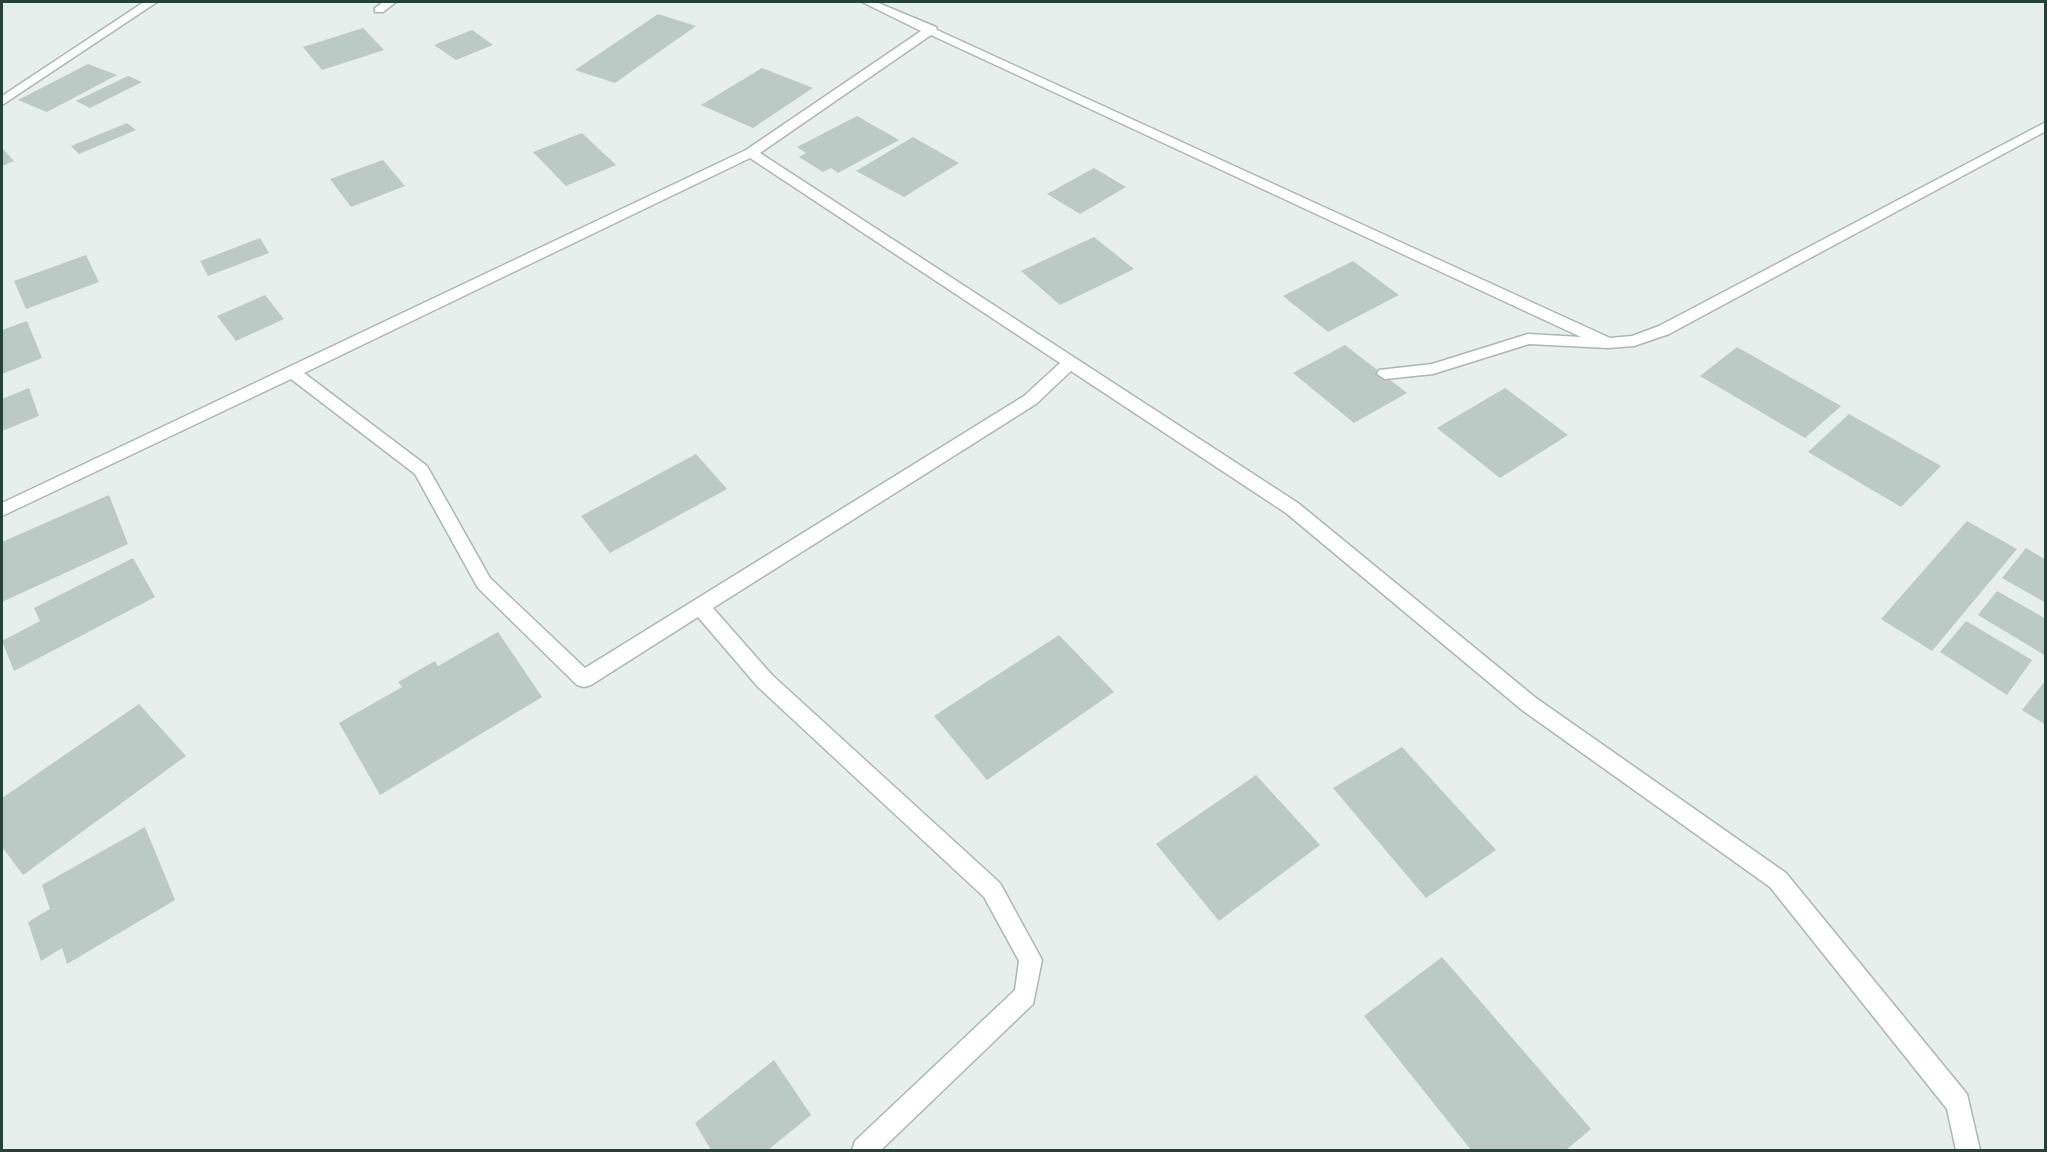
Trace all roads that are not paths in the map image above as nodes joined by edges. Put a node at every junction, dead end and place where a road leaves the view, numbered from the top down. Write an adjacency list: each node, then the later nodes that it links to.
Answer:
1 (151, 2): 6 (street)
2 (390, 2): 4 (street)
3 (868, 2): 5 (street)
4 (379, 10)
5 (932, 29): 8 (street); 9 (street)
6 (2, 101)
7 (2046, 126): 9 (street)
8 (752, 153): 10 (street); 11 (street)
9 (1608, 343): 12 (street)
10 (1071, 362): 14 (street); 16 (street)
11 (291, 371): 13 (street); 14 (street)
12 (1385, 374)
13 (2, 510)
14 (701, 607): 15 (street)
15 (864, 1150)
16 (1968, 1150)

